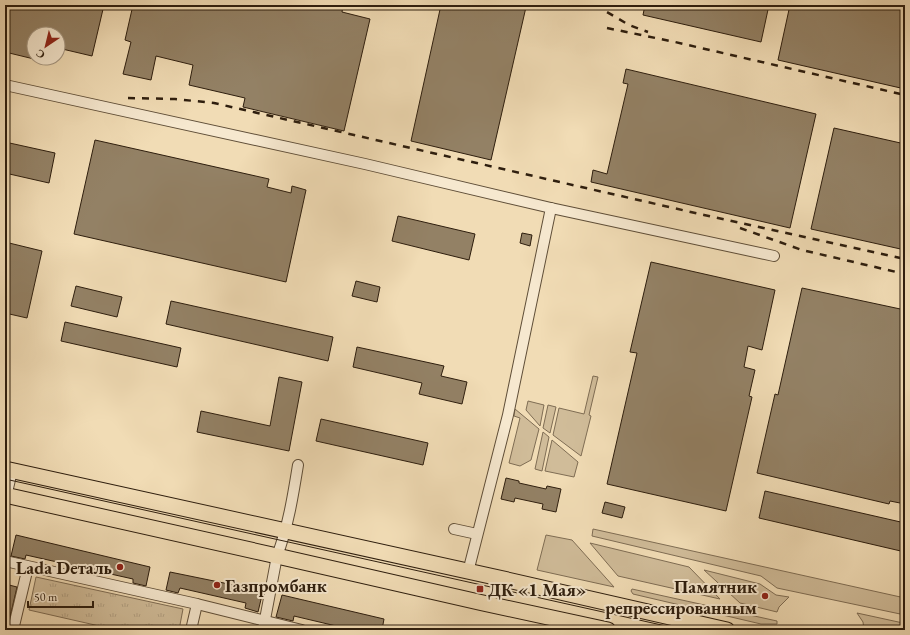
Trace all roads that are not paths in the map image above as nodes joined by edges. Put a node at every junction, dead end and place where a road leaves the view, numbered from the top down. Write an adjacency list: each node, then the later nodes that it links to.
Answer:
1 (5, 85): 2 (street)
2 (551, 208): 3 (street); 9 (street)
3 (774, 256)
4 (298, 465): 8 (street)
5 (8, 470): 6 (street); 8 (highway)
6 (6, 497): 10 (highway)
7 (454, 529): 9 (street)
8 (285, 531): 10 (street); 13 (highway)
9 (477, 534): 13 (street)
10 (277, 556): 15 (street); 16 (highway)
11 (5, 561): 12 (street)
12 (28, 567): 14 (street); 17 (street)
13 (468, 572): 21 (highway)
14 (197, 604): 15 (street); 18 (street)
15 (265, 625): 19 (street)
16 (558, 625): 20 (highway)
17 (14, 630)
18 (191, 630)
19 (302, 630)
20 (608, 630)
21 (727, 630)

